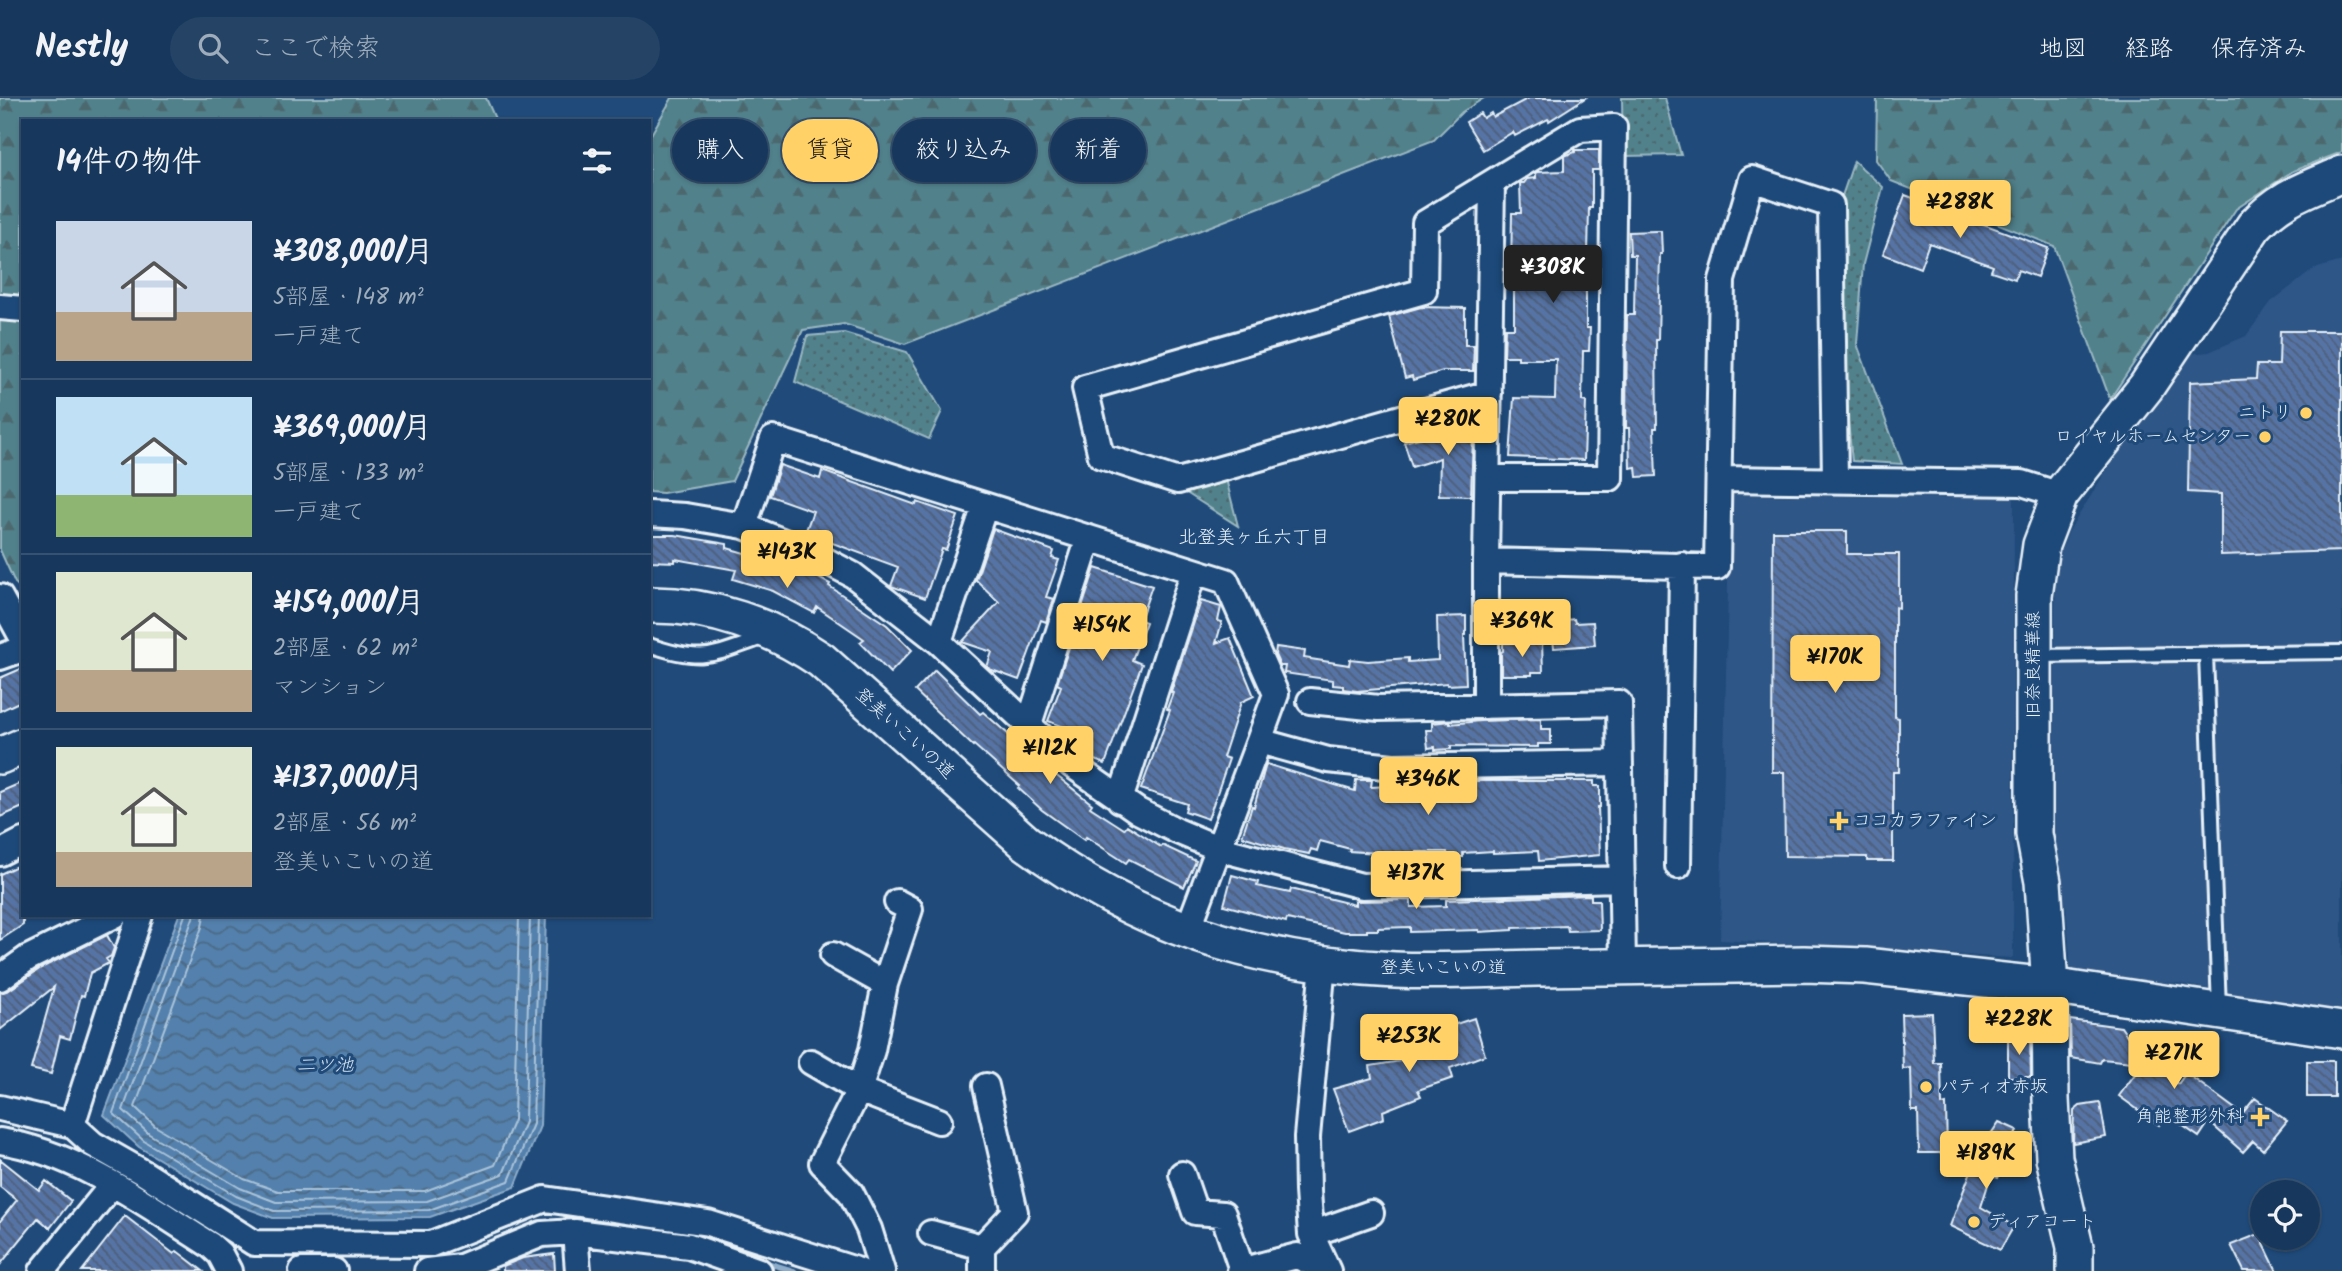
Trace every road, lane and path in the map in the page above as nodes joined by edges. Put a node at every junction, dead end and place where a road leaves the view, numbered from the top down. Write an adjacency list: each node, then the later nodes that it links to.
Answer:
1 (2342, 174): 9 (street, 旧奈良精華線)
2 (1492, 183): 5 (street); 5 (street); 6 (street)
3 (0, 307): 4 (street)
4 (21, 309)
5 (1489, 393): 6 (street)
6 (1489, 478): 14 (street)
7 (1720, 479): 8 (street); 8 (street); 15 (street)
8 (1835, 479): 9 (street)
9 (2060, 495): 26 (street, 旧奈良精華線)
10 (985, 506): 12 (street); 13 (street); 21 (street)
11 (651, 514): 12 (street)
12 (744, 526): 21 (street)
13 (1089, 538): 16 (street); 30 (street)
14 (1486, 561): 15 (street); 29 (street)
15 (1682, 565): 39 (street)
16 (1194, 571): 31 (street); 35 (street)
17 (0, 597): 20 (street)
18 (651, 605): 19 (street, 登美いこいの道)
19 (775, 634): 22 (lane); 44 (street, 登美いこいの道)
20 (21, 635)
21 (939, 642): 30 (street)
22 (651, 646)
23 (21, 650): 27 (street)
24 (2342, 652): 25 (lane)
25 (2206, 653): 26 (lane); 51 (lane)
26 (2033, 656): 50 (street, 旧奈良精華線)
27 (0, 657)
28 (1310, 701): 29 (street)
29 (1486, 706): 34 (street)
30 (1029, 724): 35 (street)
31 (1259, 741): 34 (street); 37 (street)
32 (21, 747): 33 (street)
33 (0, 755)
34 (1619, 763): 40 (street)
35 (1120, 800): 37 (street)
36 (21, 842): 38 (street)
37 (1220, 849): 40 (street); 44 (street)
38 (0, 853)
39 (1678, 866)
40 (1622, 879): 47 (street)
41 (897, 902): 49 (street)
42 (112, 917): 48 (street)
43 (139, 917): 58 (street)
44 (1187, 932): 46 (street, 登美いこいの道)
45 (833, 955): 49 (street)
46 (1323, 964): 47 (street, 登美いこいの道); 65 (street)
47 (1623, 967): 50 (street, 登美いこいの道)
48 (0, 978)
49 (885, 984): 55 (street)
50 (2050, 986): 51 (street, 登美いこいの道); 80 (street, 旧奈良精華線)
51 (2219, 1012): 52 (street, 登美いこいの道)
52 (2342, 1030)
53 (811, 1062): 55 (street)
54 (986, 1086): 67 (street)
55 (859, 1090): 57 (street); 79 (street)
56 (0, 1108): 58 (street)
57 (939, 1121)
58 (72, 1125): 78 (street)
59 (0, 1141): 61 (street)
60 (1182, 1174): 69 (street)
61 (113, 1184): 70 (street); 71 (street)
62 (1371, 1213): 65 (street)
63 (575, 1232): 66 (street); 68 (street); 75 (street)
64 (931, 1233): 67 (street)
65 (1311, 1234): 69 (street)
66 (688, 1246): 76 (street); 77 (street)
67 (982, 1259)
68 (462, 1269): 74 (street)
69 (1241, 1270)
70 (42, 1271)
71 (229, 1271)
72 (302, 1271): 73 (street)
73 (334, 1271)
74 (428, 1271)
75 (578, 1271)
76 (692, 1271)
77 (759, 1271)
78 (859, 1271)
79 (882, 1271)
80 (2075, 1271)

